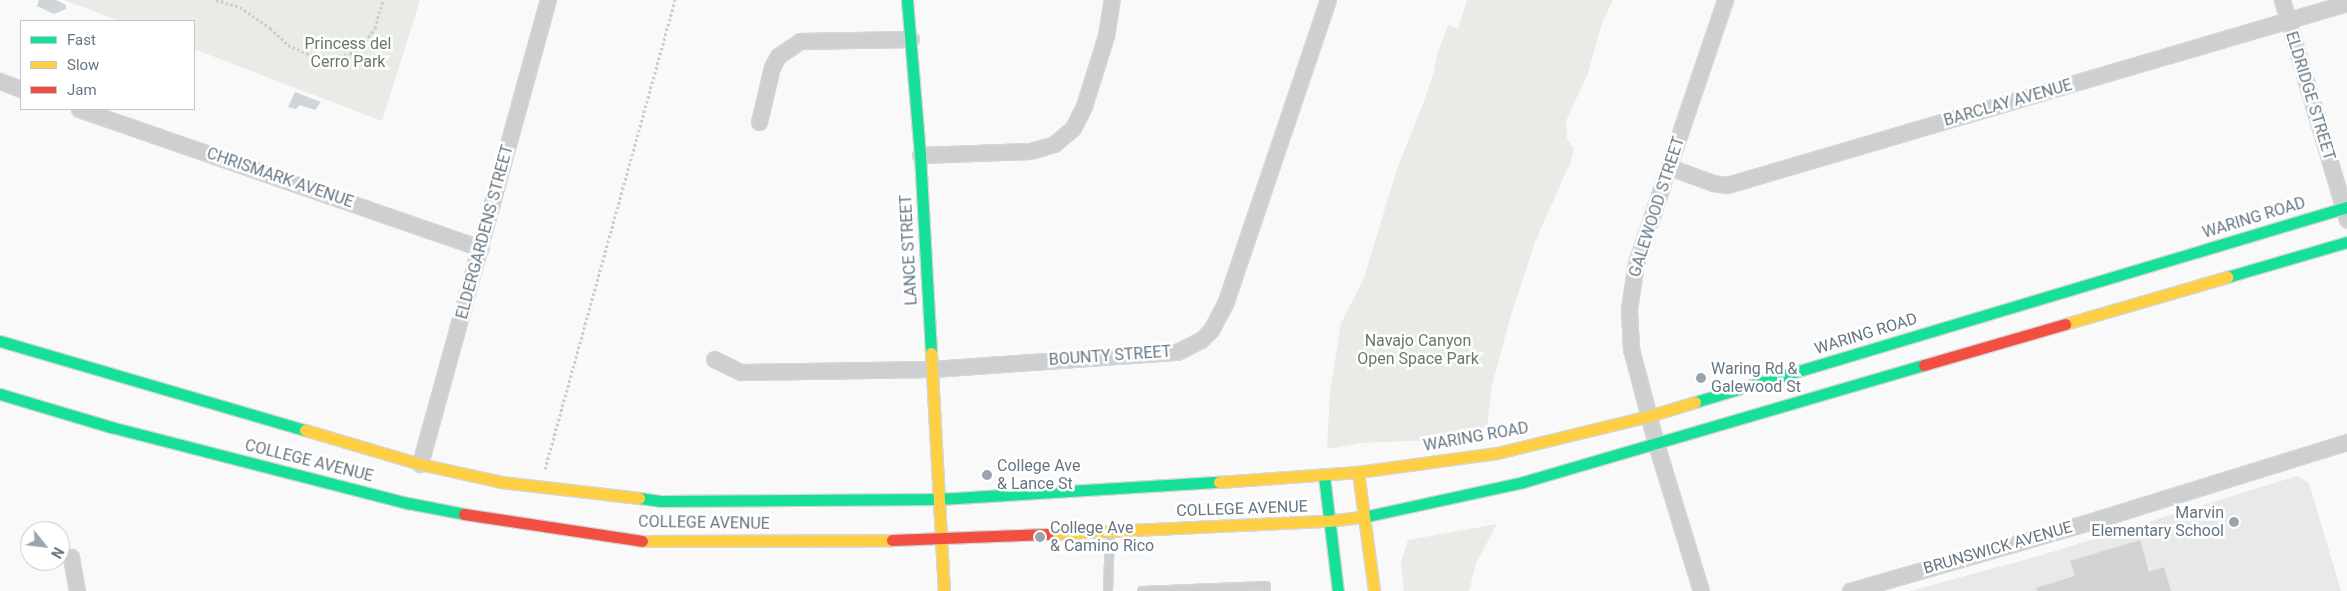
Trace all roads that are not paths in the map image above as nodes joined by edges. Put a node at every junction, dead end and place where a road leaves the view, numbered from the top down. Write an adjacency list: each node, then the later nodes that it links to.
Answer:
1 (548, 0): 18 (street, ELDERGARDENS STREET)
2 (907, 0): 9 (main road, LANCE STREET)
3 (1112, 0): 14 (street)
4 (1328, 0): 21 (street, BOUNTY STREET)
5 (1725, 0): 15 (street, GALEWOOD STREET)
6 (2282, 0): 8 (street, ELDRIDGE STREET)
7 (2347, 3): 8 (street, BARCLAY AVENUE)
8 (2288, 21): 15 (street, BARCLAY AVENUE); 16 (street, ELDRIDGE STREET)
9 (911, 39): 13 (street); 14 (main road, LANCE STREET)
10 (0, 81): 11 (street)
11 (20, 89)
12 (82, 110): 18 (street, CHRISMARK AVENUE)
13 (759, 122)
14 (920, 155): 21 (main road, LANCE STREET)
15 (1670, 166): 23 (street, GALEWOOD STREET)
16 (2346, 212): 23 (main road, WARING ROAD)
17 (2347, 242): 25 (main road)
18 (481, 248): 26 (street, ELDERGARDENS STREET)
19 (0, 341): 26 (main road, COLLEGE AVENUE)
20 (714, 359): 21 (street, BOUNTY STREET)
21 (932, 369): 29 (main road, LANCE STREET)
22 (0, 394): 33 (main road, COLLEGE AVENUE)
23 (1648, 416): 25 (street, GALEWOOD STREET); 27 (main road, WARING ROAD)
24 (2347, 442): 35 (street, BRUNSWICK AVENUE)
25 (1656, 444): 30 (main road); 43 (street, GALEWOOD STREET)
26 (420, 464): 29 (main road, COLLEGE AVENUE)
27 (1358, 472): 28 (main road, COLLEGE AVENUE); 30 (main road)
28 (1324, 476): 29 (main road, COLLEGE AVENUE); 31 (main road)
29 (939, 499): 33 (main road, LANCE STREET)
30 (1363, 517): 31 (main road, COLLEGE AVENUE); 42 (main road)
31 (1328, 522): 32 (main road, COLLEGE AVENUE); 41 (main road)
32 (1110, 531): 33 (main road, COLLEGE AVENUE); 38 (lane)
33 (942, 539): 37 (main road, LANCE STREET)
34 (71, 557): 36 (street)
35 (1854, 590)
36 (76, 591)
37 (944, 591)
38 (1108, 591)
39 (1142, 591): 40 (lane)
40 (1266, 591)
41 (1338, 591)
42 (1374, 591)
43 (1701, 591)

